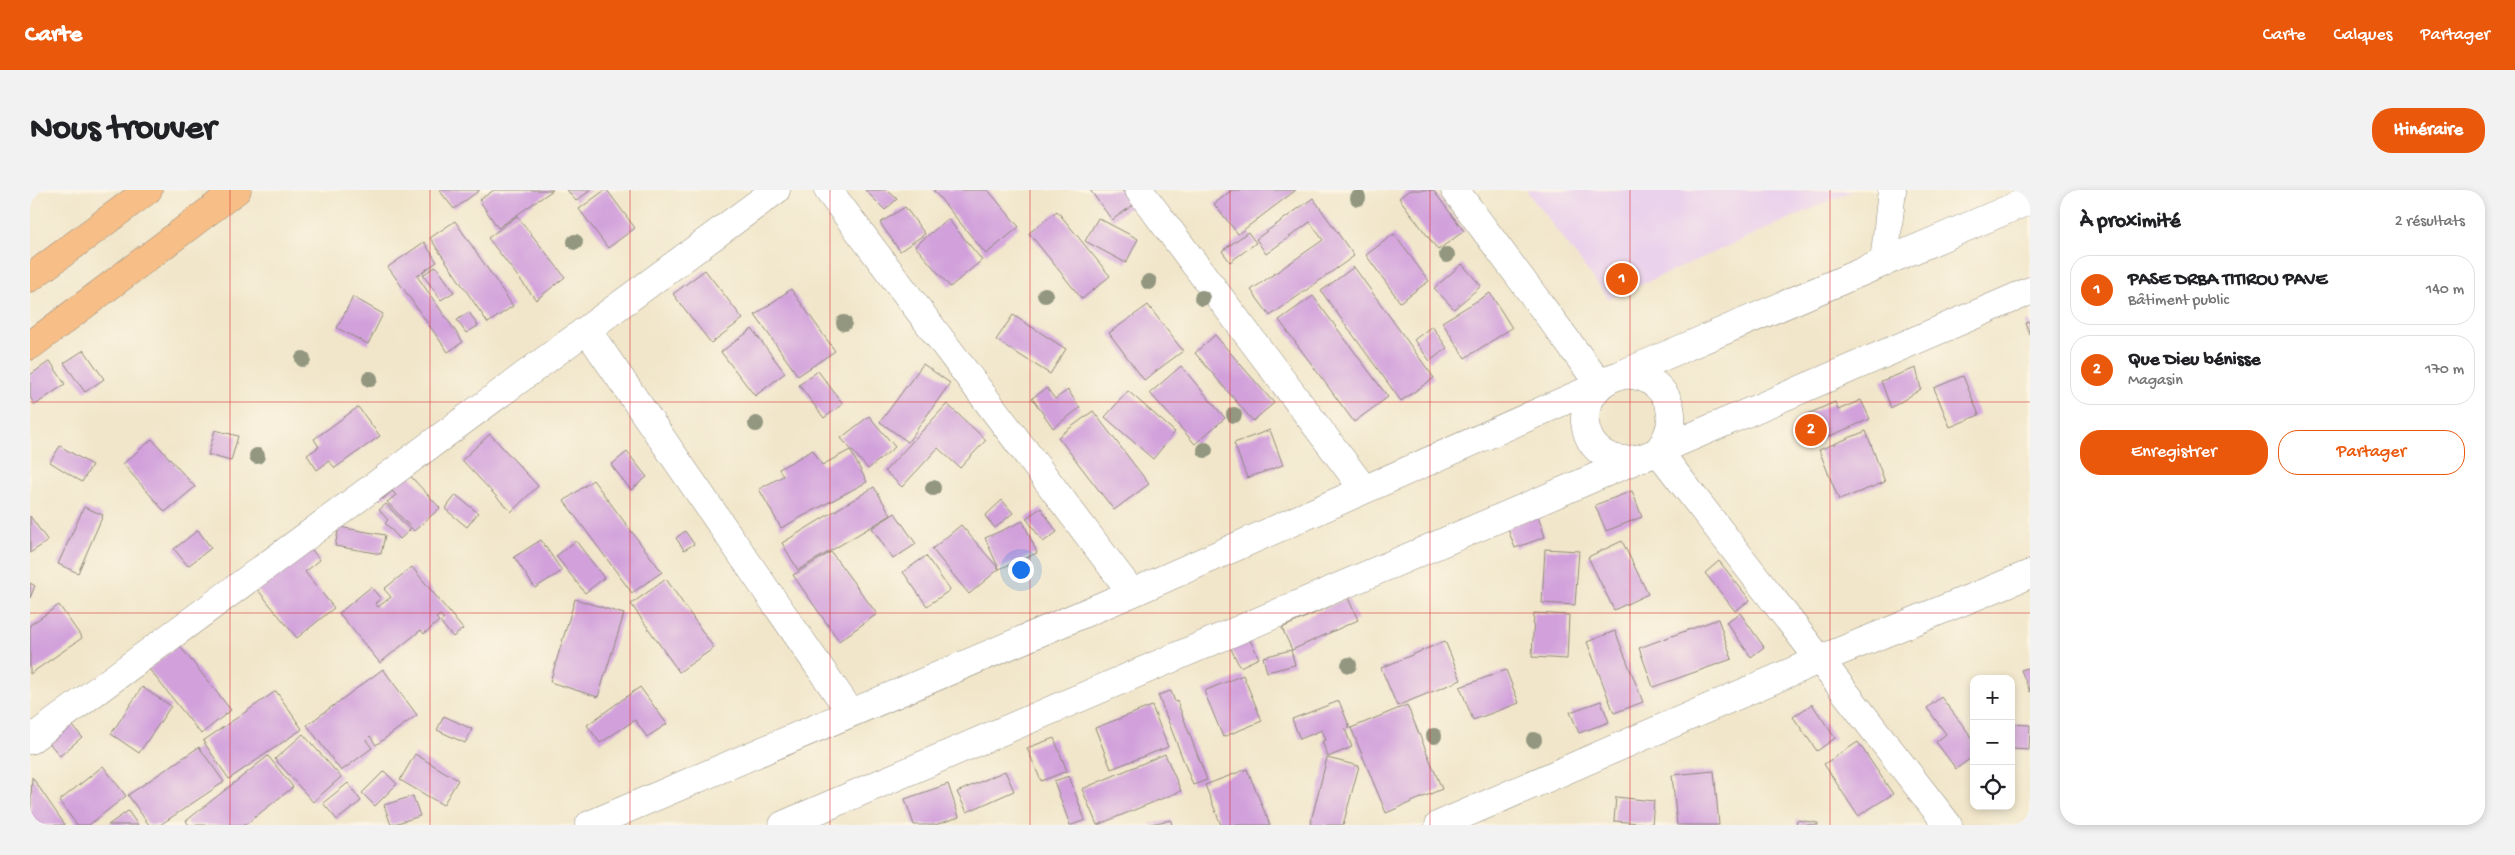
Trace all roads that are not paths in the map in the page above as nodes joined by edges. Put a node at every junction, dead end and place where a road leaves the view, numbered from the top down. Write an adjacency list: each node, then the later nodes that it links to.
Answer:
1 (237, 190): 13 (main road)
2 (776, 190): 12 (street)
3 (828, 190): 19 (street)
4 (1139, 190): 17 (street)
5 (1455, 190): 14 (street)
6 (1892, 190): 9 (street)
7 (140, 192): 10 (main road)
8 (2030, 200): 9 (street)
9 (1884, 263): 14 (street)
10 (30, 278)
11 (2030, 291): 15 (street)
12 (587, 330): 21 (street); 22 (street)
13 (30, 346)
14 (1606, 382): 15 (street); 16 (street); 17 (street)
15 (1658, 451): 16 (street); 20 (street)
16 (1633, 461): 24 (street)
17 (1363, 488): 19 (street)
18 (2030, 574): 20 (street)
19 (1132, 593): 21 (street)
20 (1821, 659): 25 (street); 26 (street)
21 (851, 712): 23 (street)
22 (30, 740)
23 (589, 825)
24 (783, 825)
25 (1439, 825)
26 (1948, 825)

